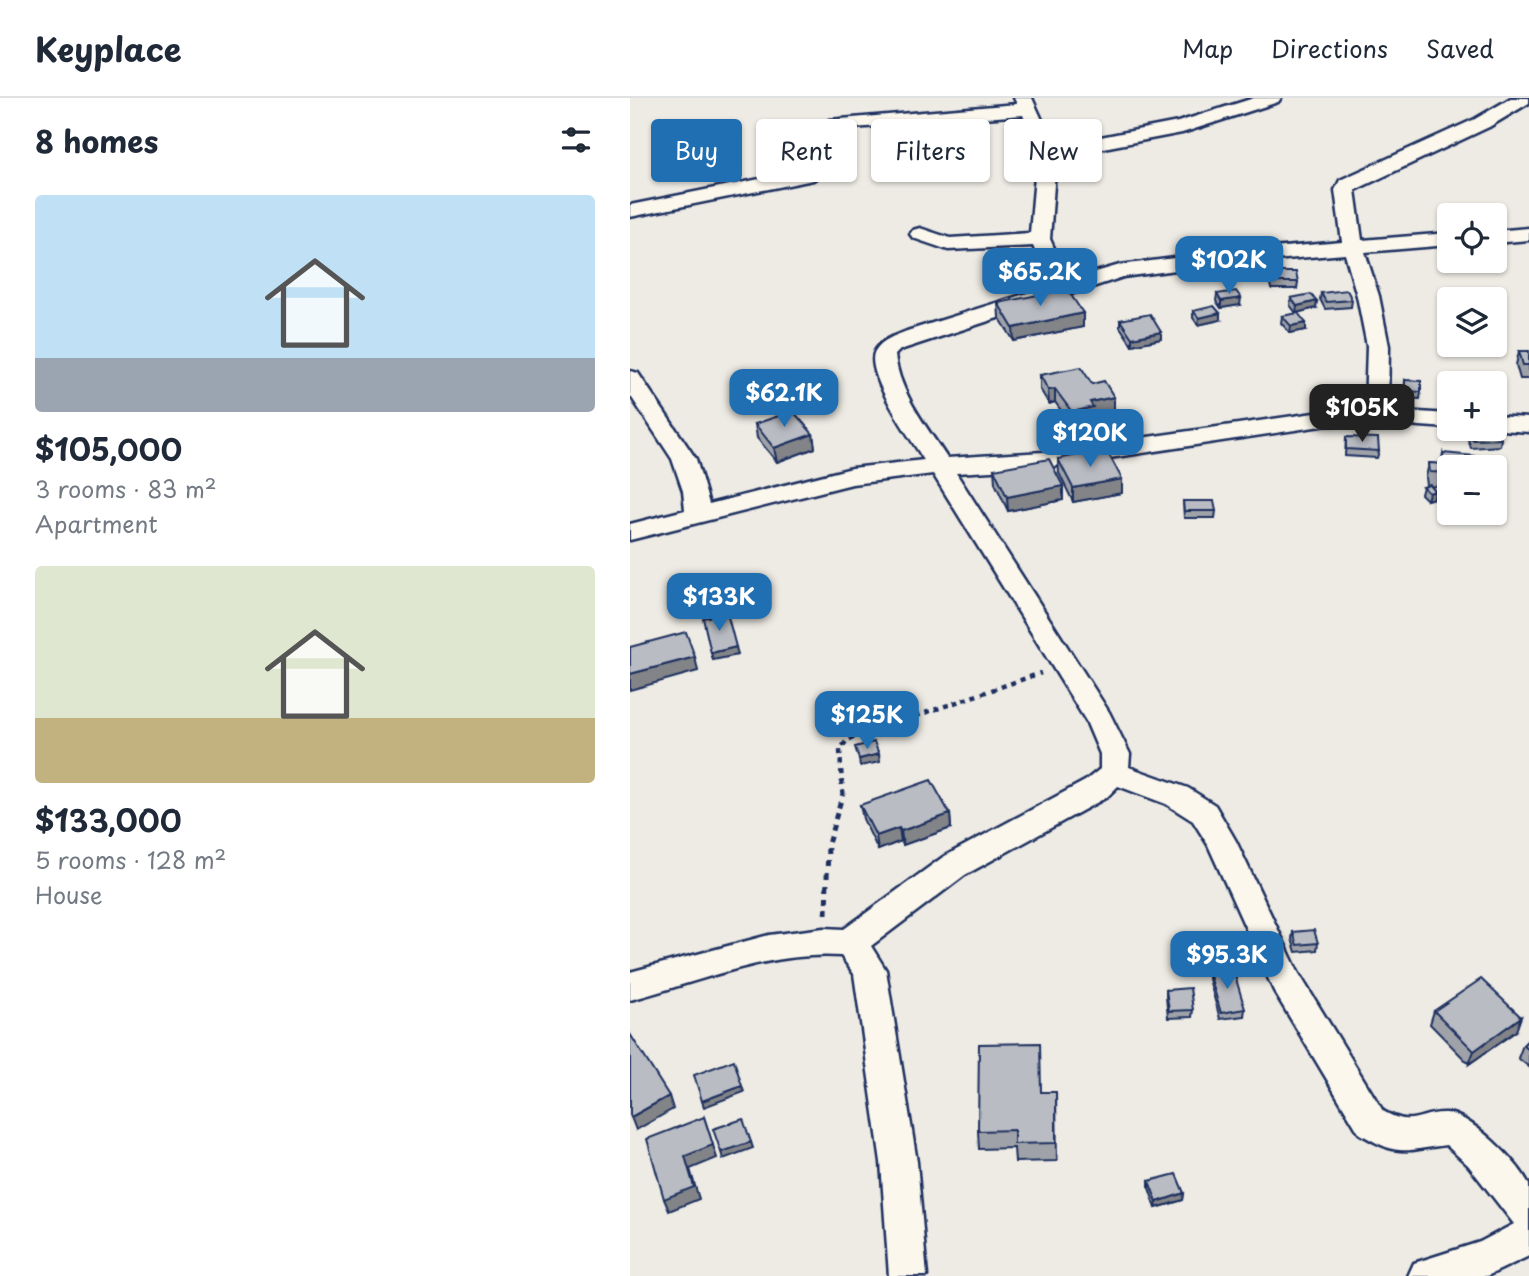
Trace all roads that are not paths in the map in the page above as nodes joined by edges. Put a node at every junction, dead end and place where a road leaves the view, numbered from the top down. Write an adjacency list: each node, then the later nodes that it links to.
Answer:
1 (1272, 98): 4 (street)
2 (1524, 98): 12 (street)
3 (1026, 104): 6 (street)
4 (1102, 142)
5 (1045, 182): 10 (street)
6 (630, 211)
7 (920, 234): 10 (street)
8 (1529, 234): 9 (street)
9 (1507, 236)
10 (1040, 239): 13 (street)
11 (1437, 240): 12 (street)
12 (1353, 248): 13 (street); 15 (street)
13 (1061, 288): 19 (street)
14 (630, 378): 20 (street)
15 (1376, 416): 16 (street); 19 (street)
16 (1437, 420)
17 (1507, 424): 18 (street)
18 (1529, 425)
19 (941, 464): 20 (street); 22 (street)
20 (698, 514): 21 (street)
21 (630, 532)
22 (1114, 772): 23 (street); 25 (street)
23 (838, 941): 24 (street); 28 (street)
24 (630, 986)
25 (1529, 1215)
26 (1529, 1236): 27 (street)
27 (1491, 1267): 29 (street)
28 (908, 1276)
29 (1427, 1276)

